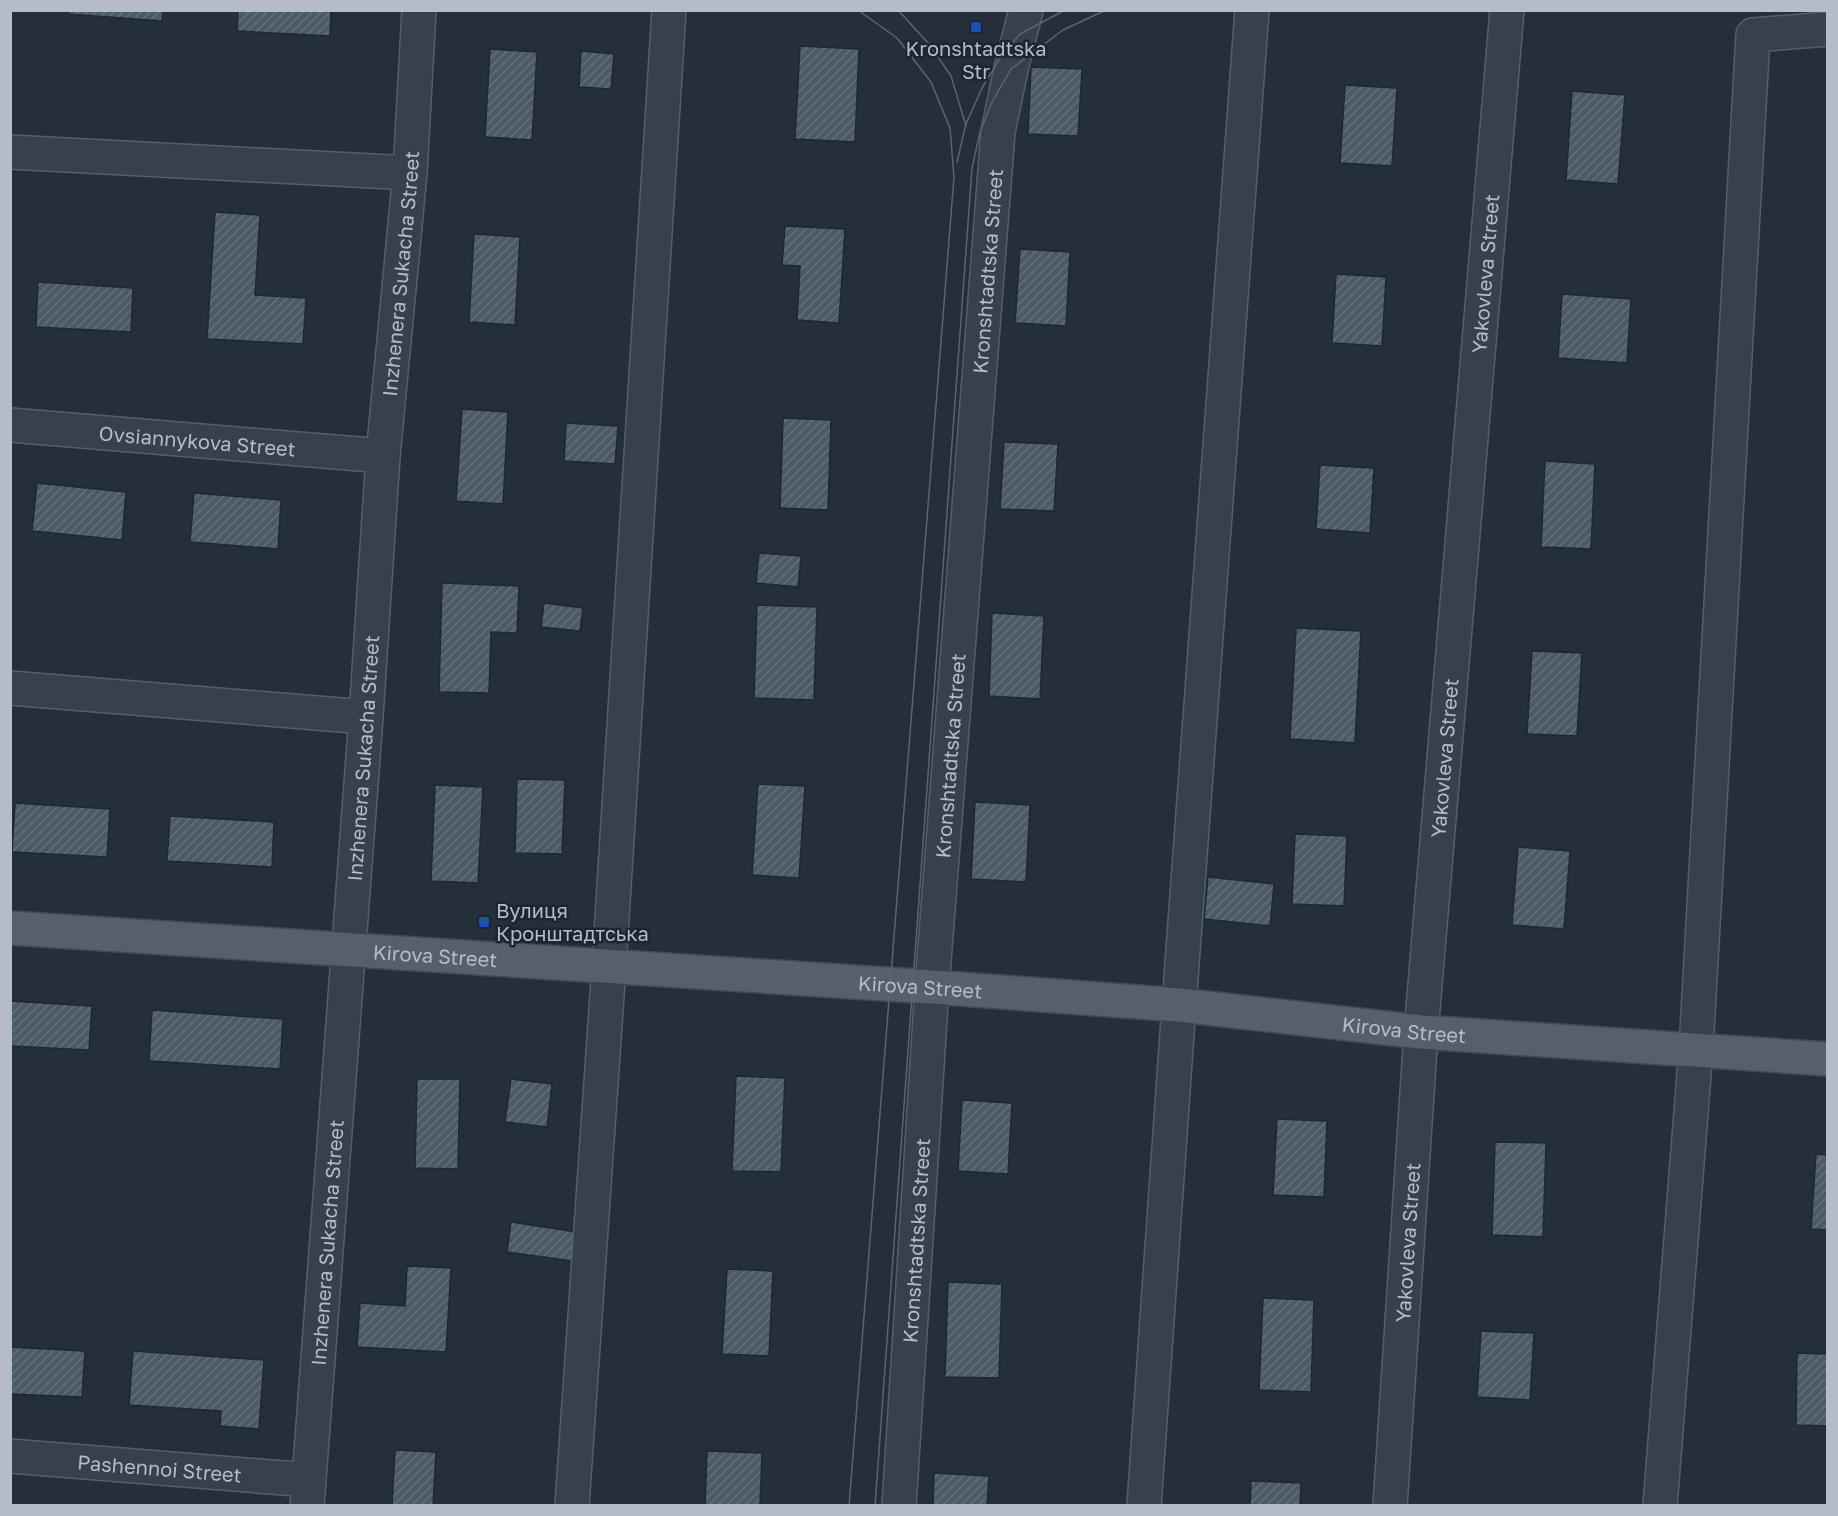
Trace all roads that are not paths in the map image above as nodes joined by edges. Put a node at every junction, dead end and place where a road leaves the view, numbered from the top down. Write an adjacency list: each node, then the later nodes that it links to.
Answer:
1 (419, 10): 8 (street, Inzhenera Sukacha Street)
2 (669, 10): 15 (street)
3 (1026, 10): 16 (street, Kronshtadtska Street)
4 (1252, 10): 17 (street)
5 (1507, 10): 18 (street, Yakovleva Street)
6 (1827, 29): 19 (street)
7 (10, 152): 8 (street)
8 (410, 173): 10 (street, Inzhenera Sukacha Street)
9 (10, 425): 10 (street, Ovsiannykova Street)
10 (383, 456): 12 (street, Inzhenera Sukacha Street)
11 (10, 688): 12 (street)
12 (366, 717): 14 (street, Inzhenera Sukacha Street)
13 (10, 928): 14 (main road, Kirova Street)
14 (348, 949): 15 (main road, Kirova Street); 22 (street, Inzhenera Sukacha Street)
15 (609, 966): 16 (main road, Kirova Street); 23 (street)
16 (932, 987): 17 (main road, Kirova Street); 24 (street, Kronshtadtska Street)
17 (1179, 1005): 18 (main road, Kirova Street); 25 (street)
18 (1421, 1032): 19 (main road, Kirova Street); 26 (street, Yakovleva Street)
19 (1696, 1049): 20 (main road, Kirova Street); 27 (street)
20 (1827, 1059)
21 (10, 1456): 22 (street, Pashennoi Street)
22 (308, 1493)
23 (572, 1506)
24 (899, 1506)
25 (1144, 1506)
26 (1390, 1506)
27 (1660, 1506)

